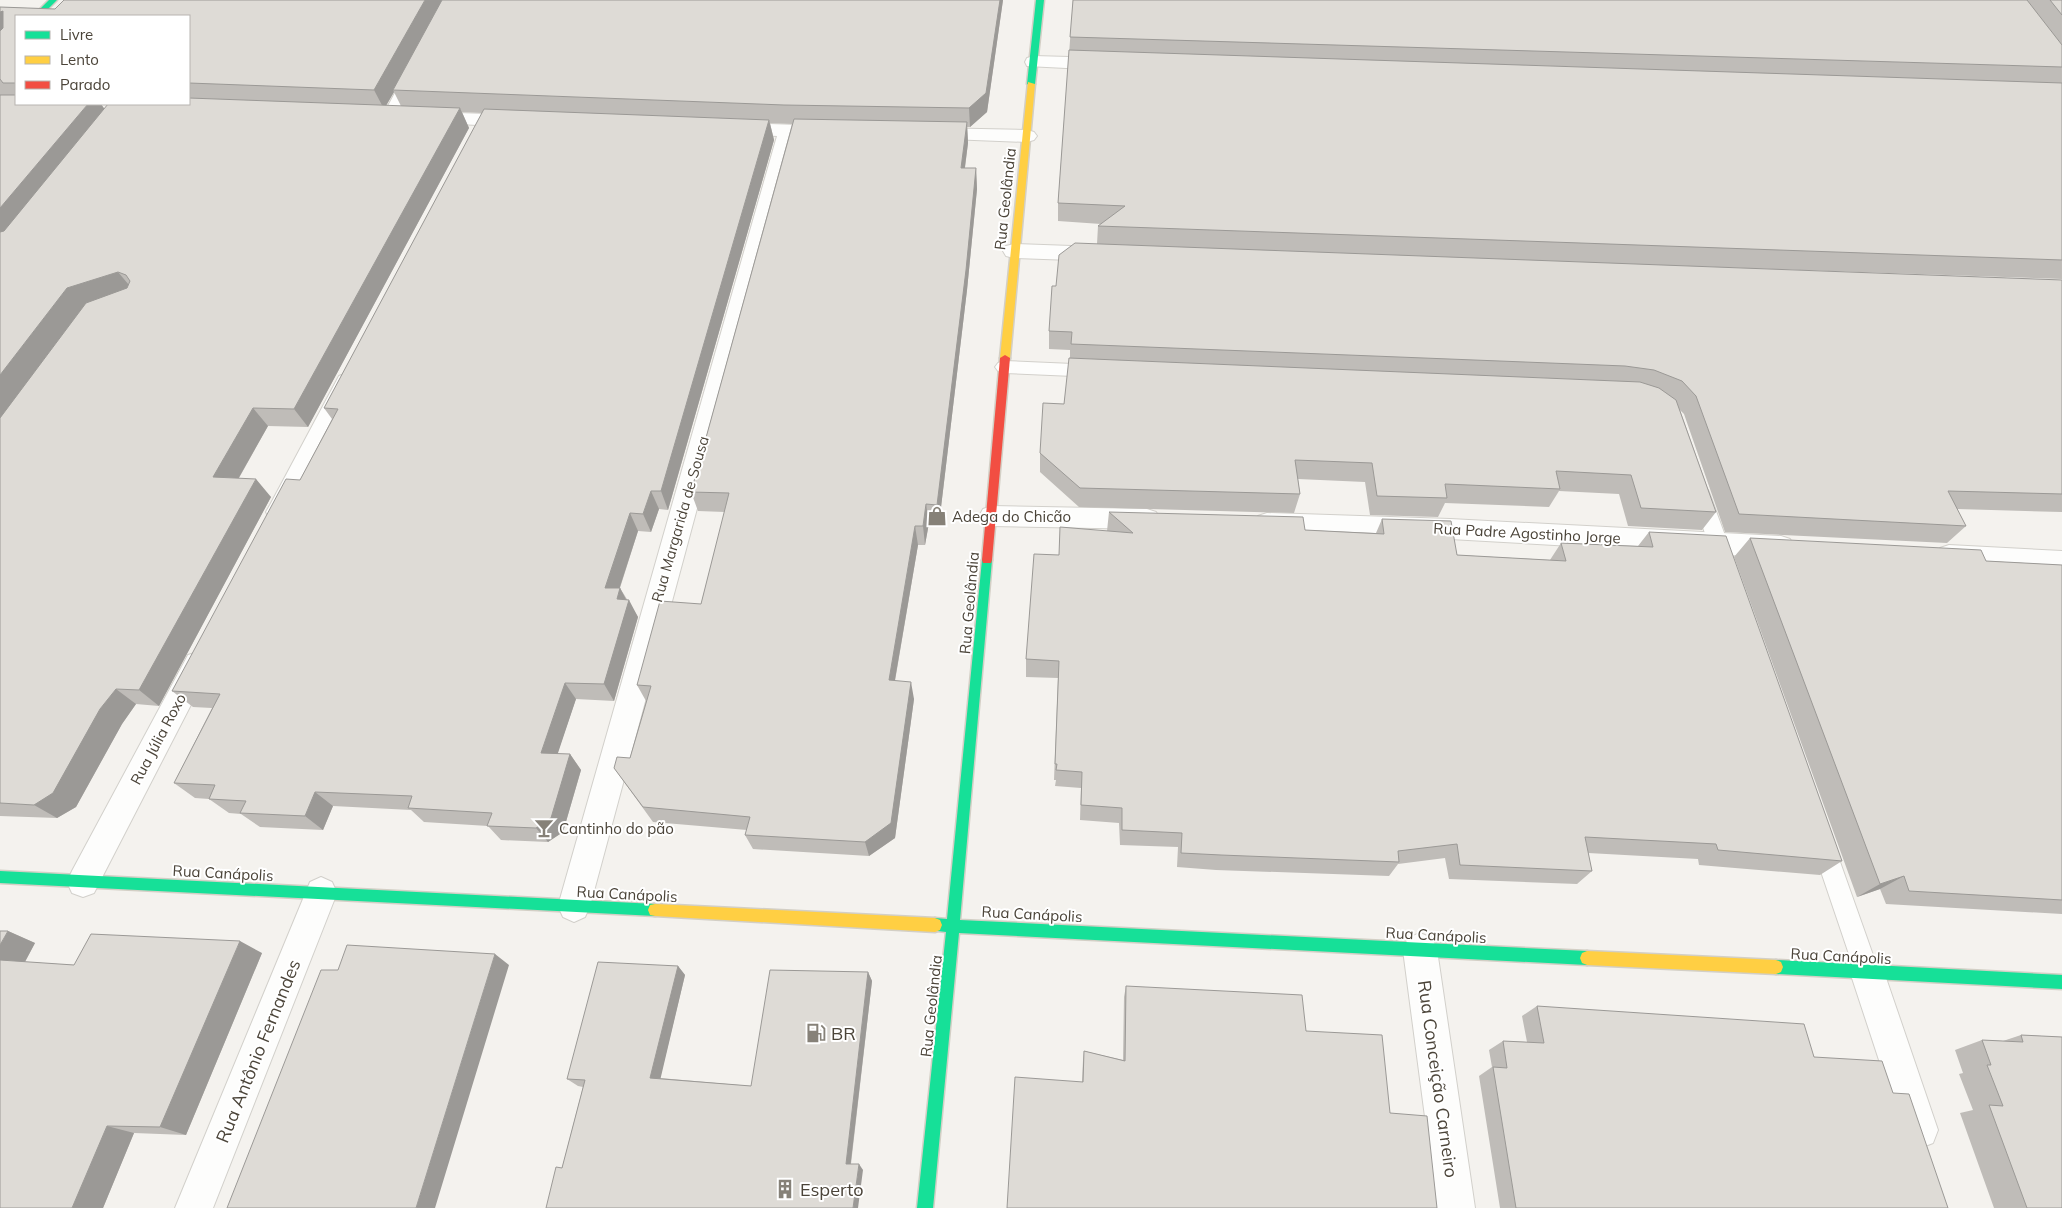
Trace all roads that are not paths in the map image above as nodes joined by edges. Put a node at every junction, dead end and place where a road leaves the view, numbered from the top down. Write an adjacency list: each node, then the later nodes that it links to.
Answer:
1 (53, 0): 3 (street)
2 (1040, 0): 4 (street, Rua Geolândia)
3 (38, 15)
4 (1034, 62): 5 (street); 14 (street, Rua Geolândia)
5 (1123, 65)
6 (416, 67): 7 (lane)
7 (379, 117): 8 (street)
8 (486, 119): 9 (street); 15 (street)
9 (534, 121)
10 (720, 129): 11 (street)
11 (788, 132): 12 (street); 36 (street, Rua Margarida de Sousa)
12 (848, 133)
13 (917, 134): 14 (street)
14 (1026, 136): 16 (street, Rua Geolândia)
15 (472, 146)
16 (1014, 251): 17 (street); 19 (street, Rua Geolândia)
17 (1124, 255)
18 (356, 365): 25 (street)
19 (1004, 367): 20 (lane); 22 (street, Rua Geolândia)
20 (1111, 372)
21 (1696, 479): 26 (lane)
22 (992, 516): 23 (street); 37 (street, Rua Geolândia)
23 (1168, 520)
24 (1246, 522): 26 (street, Rua Padre Agostinho Jorge)
25 (268, 531)
26 (1718, 543): 27 (street, Rua Padre Agostinho Jorge); 30 (lane)
27 (1806, 548)
28 (1924, 555): 29 (street)
29 (2062, 562)
30 (1731, 580)
31 (208, 645): 34 (street, Rua Júlia Roxo)
32 (1816, 823): 39 (lane)
33 (0, 877): 34 (street, Rua Canápolis)
34 (83, 882): 35 (street, Rua Canápolis)
35 (321, 893): 36 (street, Rua Canápolis); 42 (street, Rua Antônio Fernandes)
36 (574, 906): 37 (street, Rua Canápolis)
37 (954, 926): 38 (street, Rua Canápolis); 43 (street, Rua Geolândia)
38 (1420, 950): 39 (street, Rua Canápolis); 44 (street, Rua Conceição Carneiro)
39 (1867, 972): 40 (street, Rua Canápolis); 41 (street)
40 (2062, 982)
41 (1930, 1161)
42 (194, 1208)
43 (925, 1208)
44 (1456, 1208)

